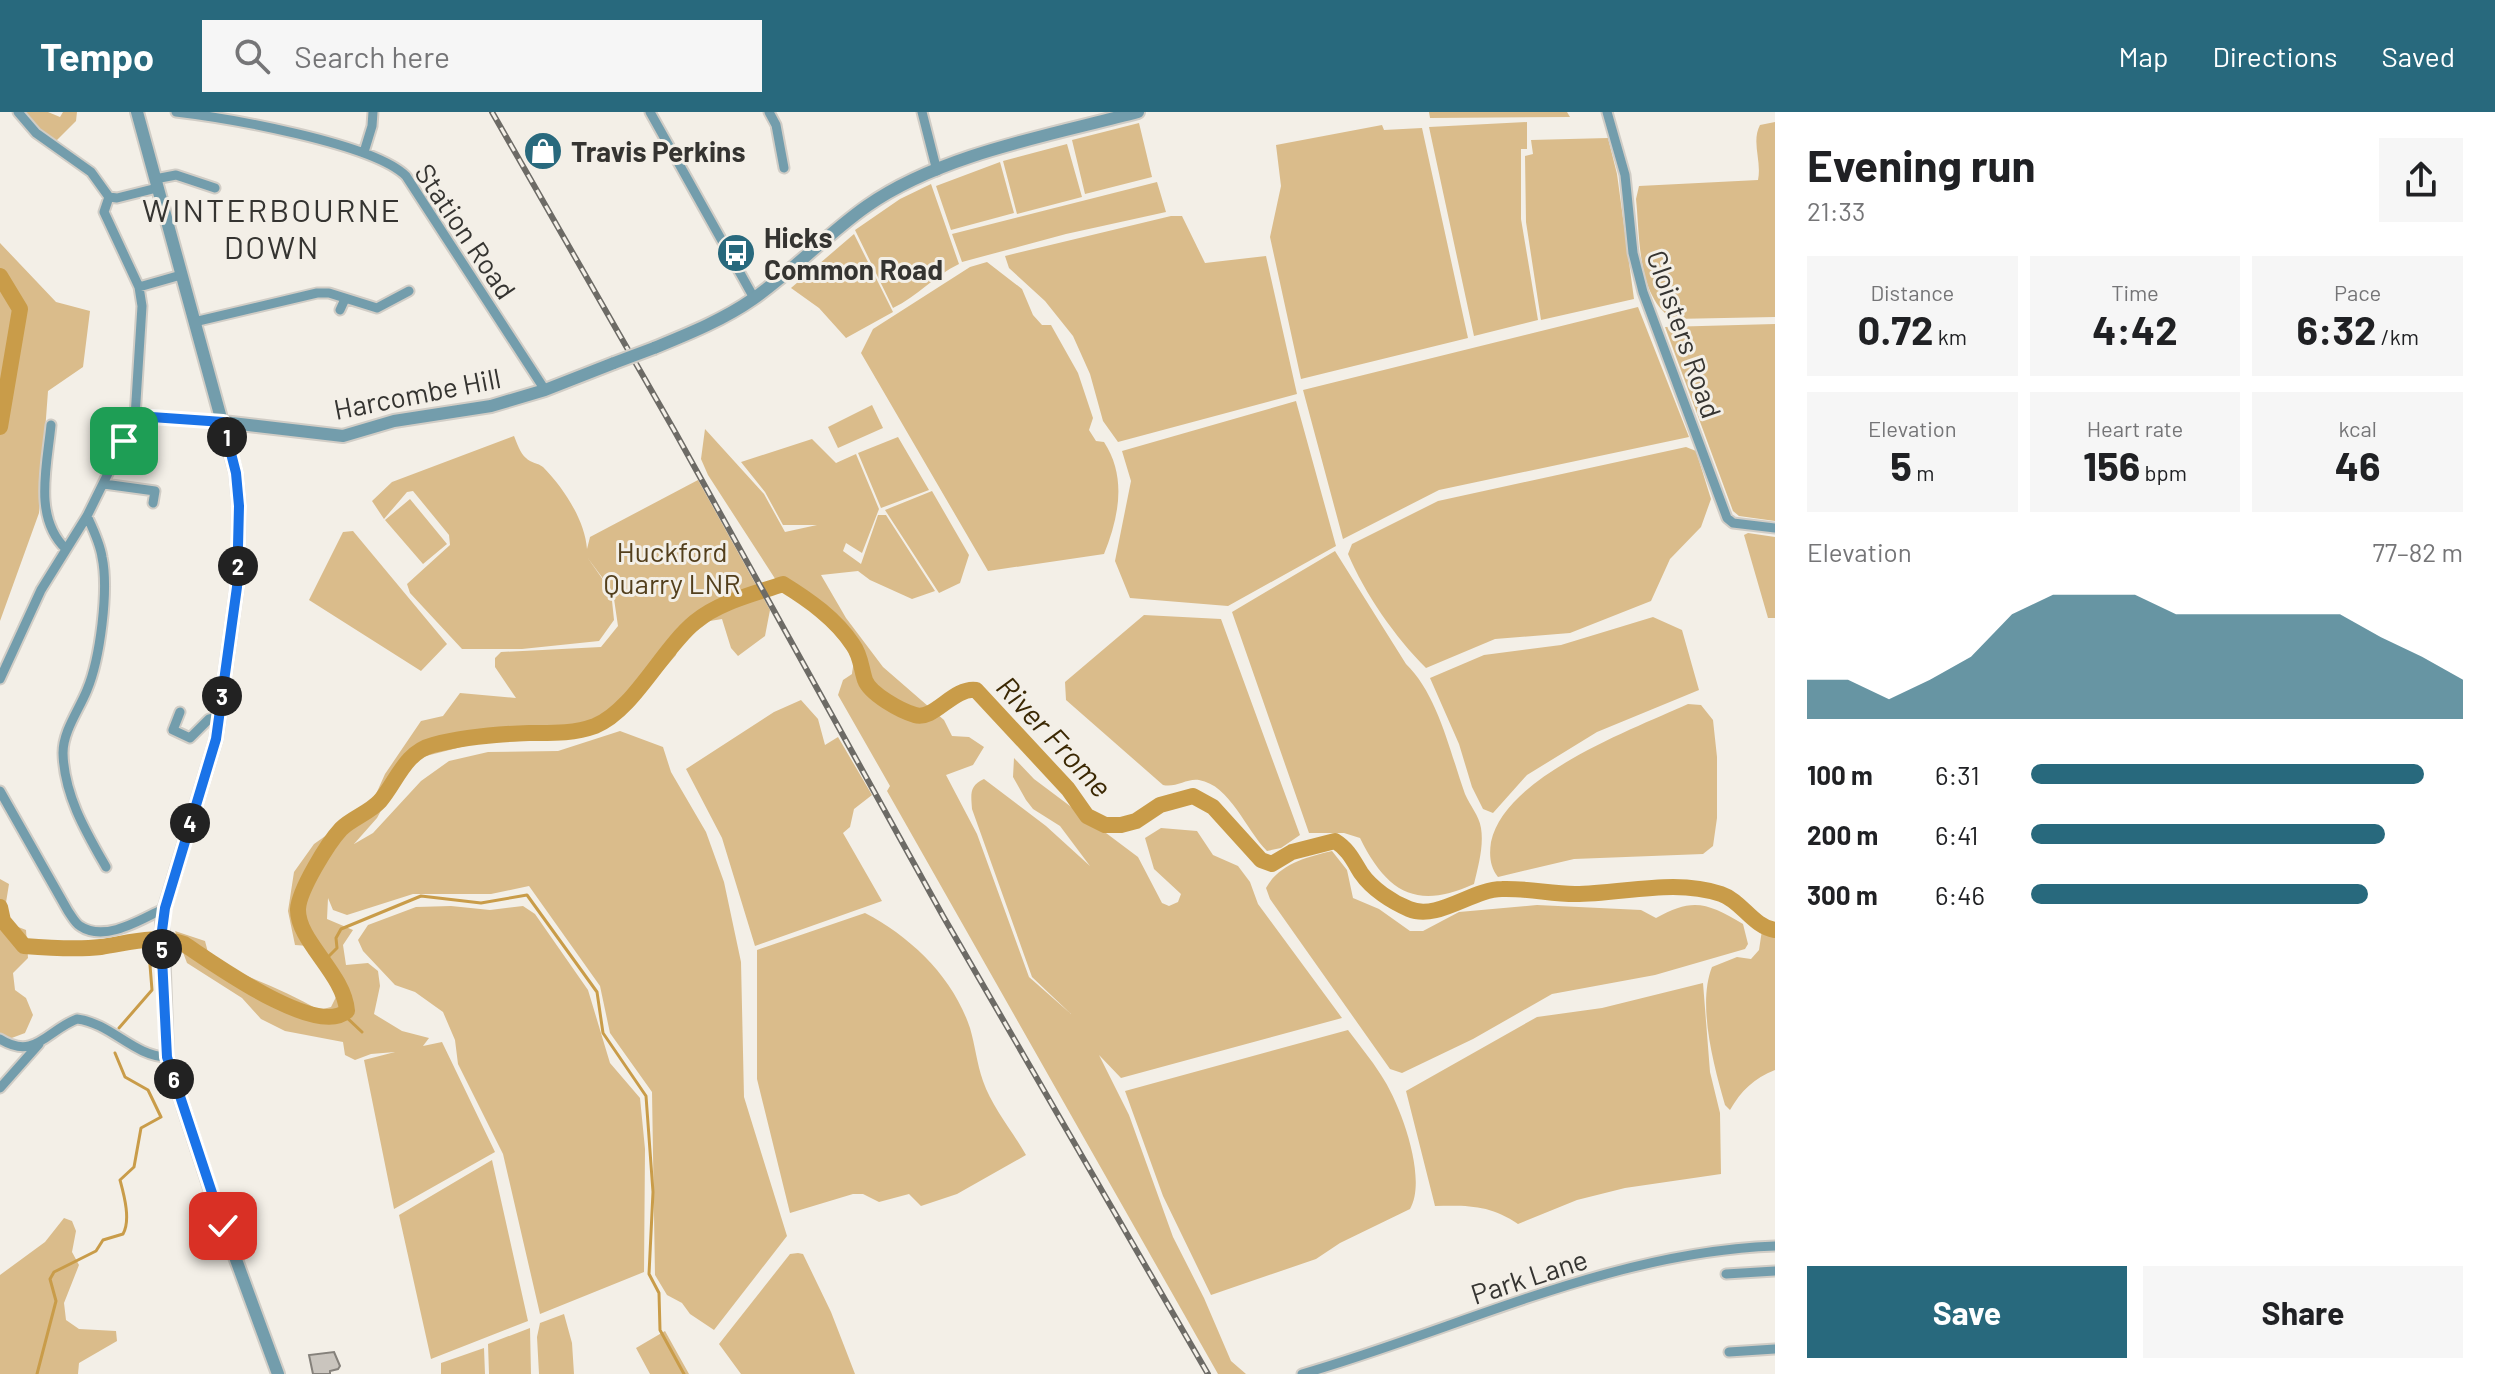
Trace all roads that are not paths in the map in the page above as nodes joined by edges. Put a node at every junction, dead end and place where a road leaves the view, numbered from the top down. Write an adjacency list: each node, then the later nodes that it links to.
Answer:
1 (18, 112): 17 (street)
2 (137, 112): 15 (street)
3 (176, 112): 10 (street, Station Road)
4 (373, 112): 12 (street)
5 (664, 112): 11 (street)
6 (769, 112): 13 (street)
7 (922, 112): 14 (street)
8 (1138, 112): 14 (street)
9 (1607, 112): 32 (street, Cloisters Road)
10 (206, 114): 12 (street, Station Road)
11 (651, 115): 21 (street)
12 (364, 152): 25 (street, Station Road)
13 (784, 168)
14 (937, 171): 21 (street)
15 (156, 184): 16 (street); 17 (street); 18 (street)
16 (215, 188)
17 (109, 197): 19 (street)
18 (181, 275): 19 (street); 24 (street)
19 (139, 287): 26 (street)
20 (409, 291): 22 (street)
21 (754, 298): 25 (street, Harcombe Hill, bridge)
22 (345, 299): 23 (street); 24 (street)
23 (340, 310)
24 (194, 322): 27 (street)
25 (545, 390): 27 (street, Harcombe Hill)
26 (137, 416): 27 (street); 29 (street)
27 (223, 422): 36 (street)
28 (51, 425): 33 (street)
29 (104, 484): 30 (street); 31 (street)
30 (153, 503)
31 (87, 516): 33 (street); 38 (street)
32 (1775, 528)
33 (66, 549): 34 (street)
34 (0, 679)
35 (180, 712): 36 (street)
36 (219, 717): 39 (street)
37 (0, 791): 39 (street)
38 (112, 851)
39 (164, 912): 43 (street)
40 (0, 1039): 42 (street)
41 (39, 1044): 42 (street); 43 (street); 44 (street)
42 (11, 1046): 44 (street)
43 (167, 1057): 51 (street)
44 (19, 1064): 45 (street)
45 (0, 1088)
46 (1775, 1246): 52 (street, Park Lane)
47 (1775, 1271): 48 (street)
48 (1726, 1274)
49 (1775, 1349): 50 (street)
50 (1729, 1352)
51 (278, 1374)
52 (1302, 1374)

